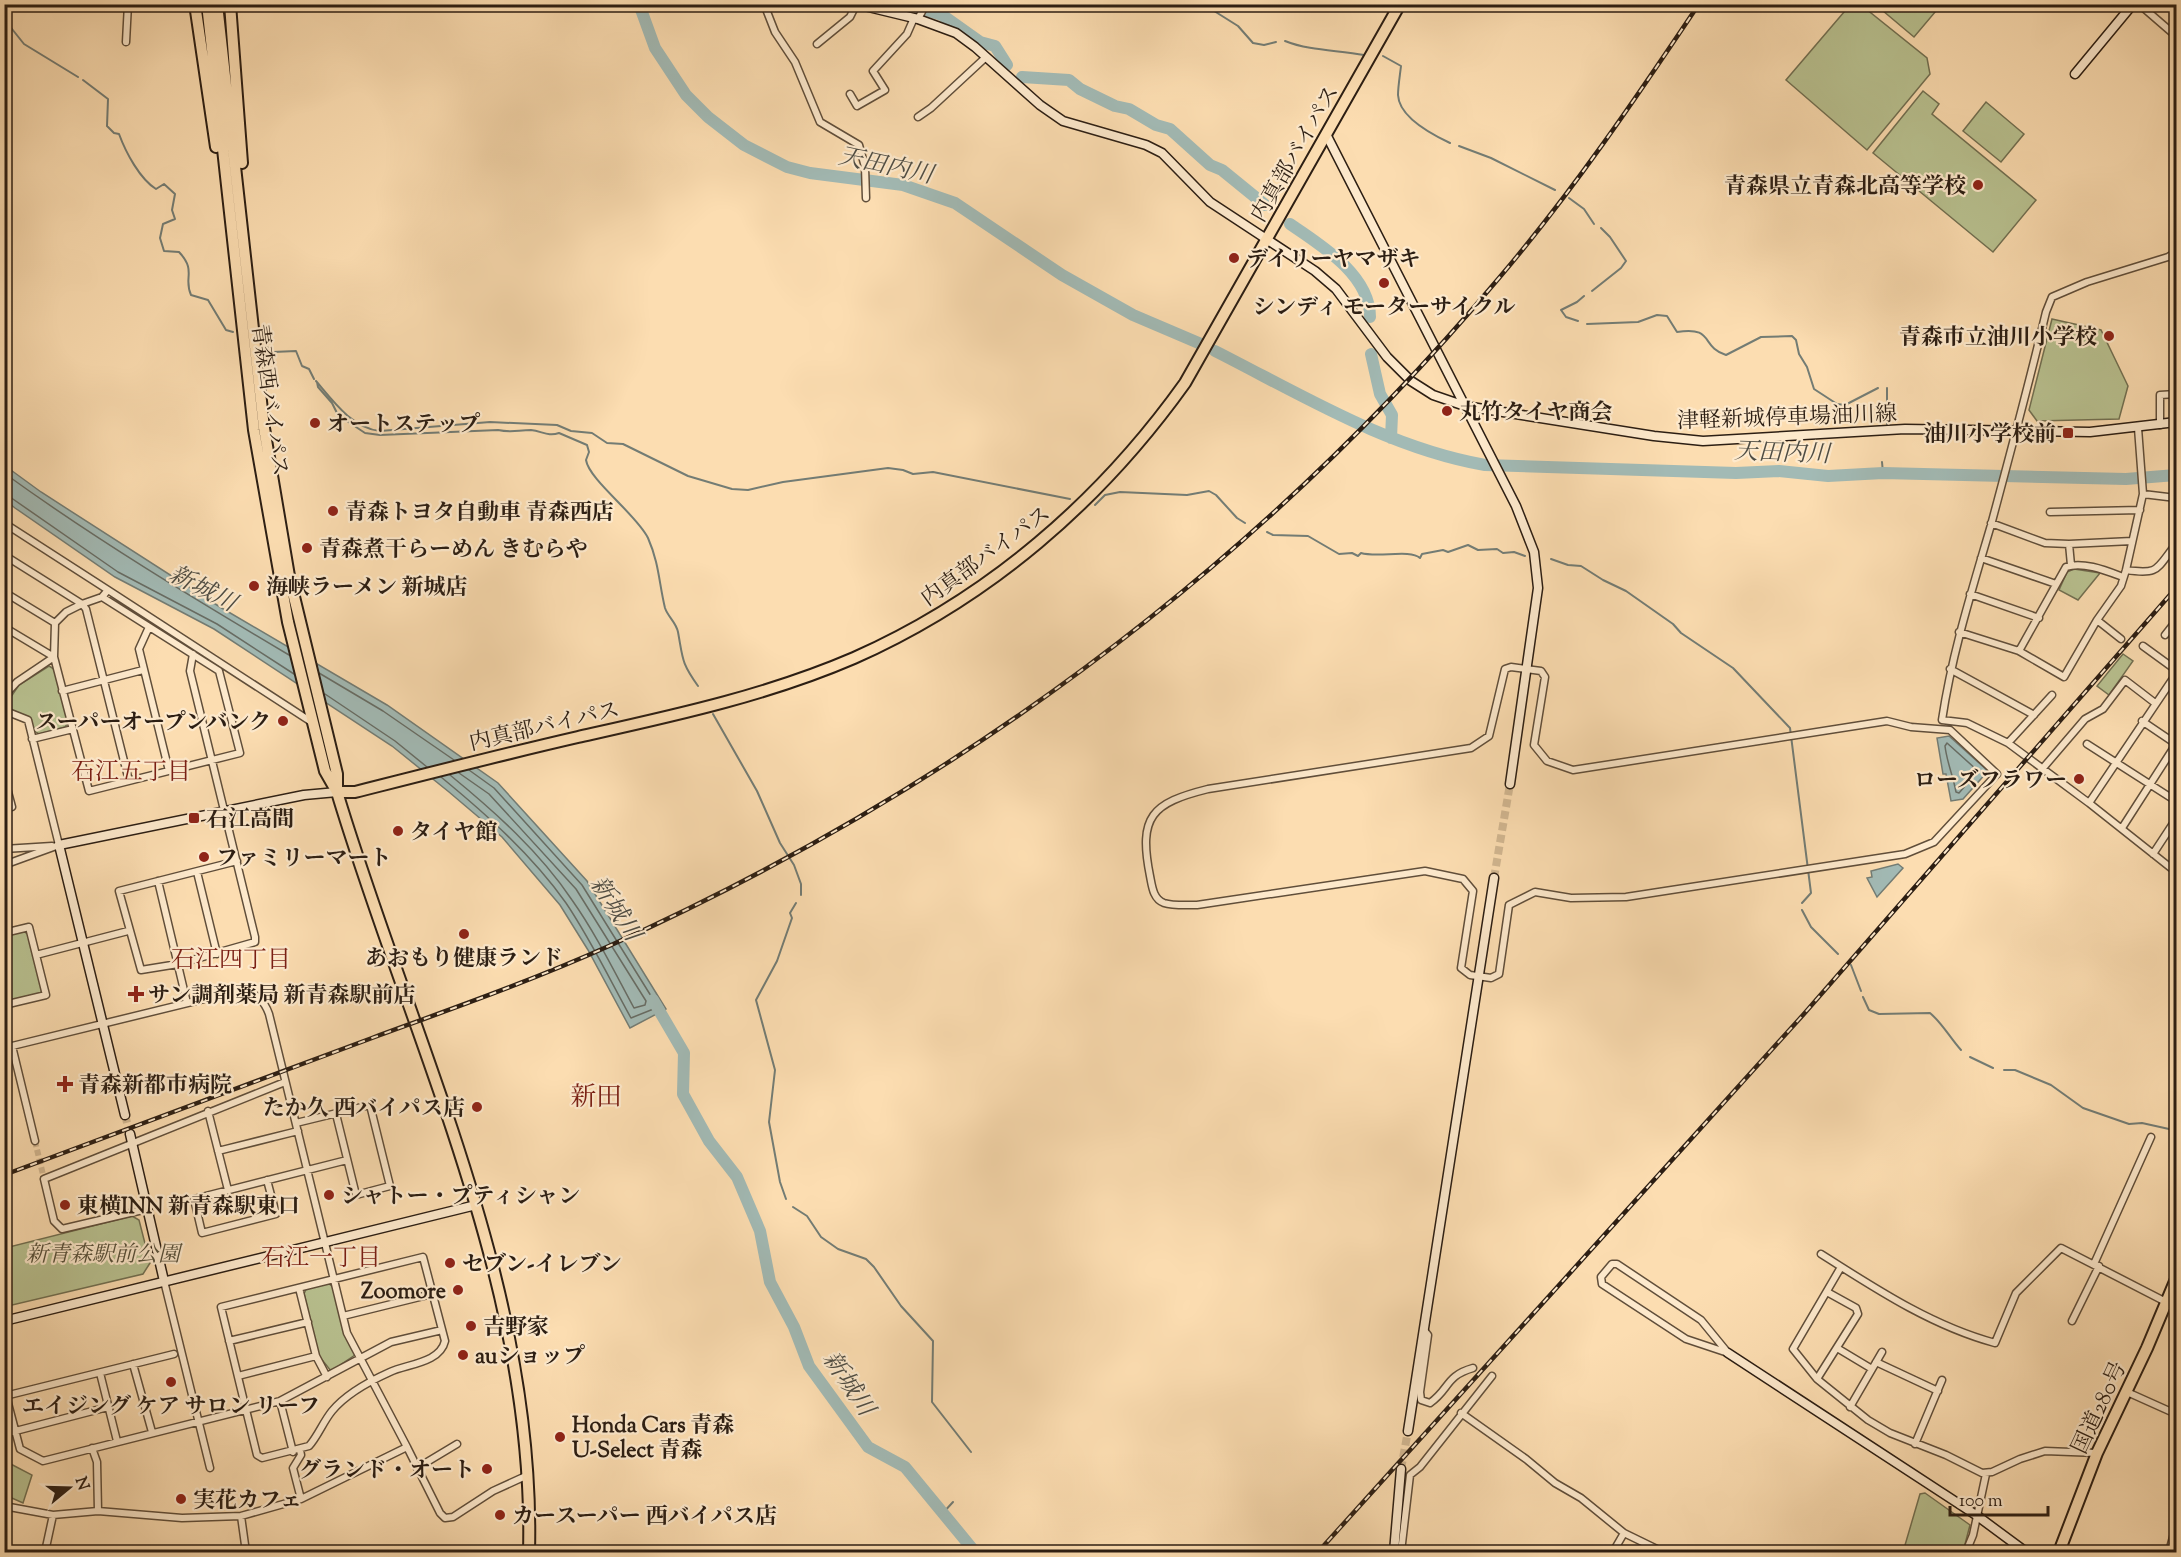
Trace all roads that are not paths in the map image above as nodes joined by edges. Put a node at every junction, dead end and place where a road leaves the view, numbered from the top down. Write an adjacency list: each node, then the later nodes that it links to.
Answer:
1 (128, 4): 14 (street)
2 (195, 4): 23 (highway)
3 (207, 4): 23 (highway, 青森西バイパス)
4 (217, 4): 25 (highway, 青森西バイパス)
5 (230, 4): 25 (highway)
6 (764, 4): 21 (street)
7 (856, 4): 12 (street, 津軽新城停車場油川線); 15 (street)
8 (1400, 4): 20 (highway, 内真部バイパス)
9 (2133, 4): 17 (street)
10 (2139, 4): 13 (street)
11 (925, 7): 12 (street)
12 (916, 19): 16 (street, 津軽新城停車場油川線); 18 (street)
13 (2176, 36)
14 (126, 42)
15 (817, 44)
16 (985, 58): 19 (street); 22 (street, 津軽新城停車場油川線)
17 (2075, 74)
18 (850, 94)
19 (918, 117)
20 (1327, 136): 22 (highway, 内真部バイパス); 27 (street)
21 (866, 198)
22 (1267, 238): 27 (street, 津軽新城停車場油川線); 91 (highway, 内真部バイパス)
23 (233, 242): 76 (highway, 青森西バイパス)
24 (2176, 252): 31 (street)
25 (246, 266): 91 (highway, 青森西バイパス)
26 (2176, 394): 29 (street)
27 (1465, 406): 31 (street, 津軽新城停車場油川線); 67 (street)
28 (2176, 422): 29 (street, 津軽新城停車場油川線)
29 (2160, 425): 30 (street, 津軽新城停車場油川線)
30 (2138, 428): 31 (street, 津軽新城停車場油川線); 32 (street)
31 (2018, 431): 37 (street)
32 (2143, 491): 33 (street); 34 (street)
33 (2176, 498)
34 (2140, 510): 35 (street); 38 (street)
35 (2049, 512)
36 (4, 523): 47 (street)
37 (1991, 524): 39 (street); 42 (street)
38 (2132, 541): 39 (street); 44 (street)
39 (2069, 544): 43 (street)
40 (2176, 544): 44 (street)
41 (4, 555): 51 (street)
42 (1981, 558): 46 (street); 49 (street)
43 (2071, 565): 45 (street); 46 (street)
44 (2126, 570): 45 (street)
45 (2123, 577): 53 (street)
46 (2056, 584): 52 (street)
47 (108, 590): 50 (street); 76 (street)
48 (4, 592): 55 (street)
49 (1971, 594): 52 (street); 58 (street)
50 (102, 597): 51 (street); 57 (street)
51 (82, 604): 55 (street); 69 (street)
52 (2039, 618): 62 (street)
53 (2097, 620): 60 (street); 62 (street)
54 (2176, 621): 59 (street)
55 (55, 623): 64 (street)
56 (4, 627): 64 (street)
57 (149, 627): 63 (street); 66 (street)
58 (1959, 632): 62 (street); 65 (street)
59 (2165, 635)
60 (2121, 639)
61 (2144, 646): 68 (street)
62 (2019, 651)
63 (193, 654): 83 (street); 83 (street)
64 (54, 657): 70 (street); 72 (street)
65 (1950, 669): 75 (street); 80 (street)
66 (143, 670): 69 (street); 86 (street)
67 (1527, 670): 89 (street); 113 (street); 113 (street)
68 (2176, 672): 73 (street)
69 (103, 680): 70 (street); 88 (street)
70 (62, 691): 78 (street)
71 (2052, 695): 75 (street)
72 (4, 696)
73 (2155, 703): 77 (street); 85 (street)
74 (4, 714): 79 (street)
75 (2034, 715): 80 (street)
76 (312, 721): 91 (highway, 青森西バイパス)
77 (2142, 722): 82 (street); 84 (street)
78 (72, 729): 79 (street); 88 (street)
79 (32, 739): 98 (street)
80 (2008, 744): 85 (street)
81 (2087, 744): 84 (street)
82 (2176, 744): 90 (street)
83 (212, 760): 86 (street); 95 (street)
84 (2116, 762): 90 (street); 93 (street)
85 (2043, 768): 93 (street)
86 (169, 771): 88 (street)
87 (4, 777): 94 (street)
88 (129, 781)
89 (1510, 784)
90 (2151, 785): 92 (street); 97 (street)
91 (337, 792): 95 (street); 132 (highway, 青森西バイパス)
92 (2176, 801)
93 (2089, 802): 97 (street)
94 (4, 809)
95 (225, 812): 98 (street); 101 (street)
96 (2176, 819): 100 (street)
97 (2121, 828): 100 (street)
98 (59, 845): 99 (street); 102 (street); 109 (street)
99 (4, 849)
100 (2153, 854): 104 (street)
101 (237, 861): 103 (street); 110 (street)
102 (4, 865)
103 (197, 872): 106 (street); 110 (street)
104 (2176, 872)
105 (1494, 878): 113 (street)
106 (158, 881): 107 (street); 112 (street)
107 (129, 931): 109 (street); 112 (street)
108 (4, 933): 111 (street)
109 (83, 943): 111 (street); 116 (street)
110 (217, 954): 112 (street)
111 (36, 955): 115 (street)
112 (178, 964): 114 (street)
113 (1479, 977): 150 (street)
114 (187, 1004): 116 (street); 118 (street)
115 (4, 1005)
116 (102, 1024): 117 (street); 121 (street)
117 (8, 1047): 126 (street)
118 (285, 1082): 119 (street); 122 (street)
119 (208, 1111): 125 (street); 127 (street)
120 (336, 1114): 122 (street); 128 (street); 128 (street)
121 (125, 1115)
122 (296, 1123): 123 (street)
123 (298, 1131): 127 (street); 129 (street)
124 (2151, 1137): 136 (street)
125 (131, 1138): 133 (street); 133 (street)
126 (35, 1141)
127 (218, 1151): 131 (street)
128 (347, 1160): 129 (street)
129 (307, 1170): 130 (street); 134 (street)
130 (267, 1180): 131 (street); 131 (street)
131 (228, 1190)
132 (476, 1205): 134 (street); 193 (highway, 青森西バイパス)
133 (147, 1209): 140 (street)
134 (325, 1242): 138 (street); 140 (street)
135 (1821, 1254): 137 (street)
136 (2096, 1265): 137 (street); 144 (street); 147 (street)
137 (1841, 1267): 142 (street)
138 (333, 1279): 141 (street); 143 (street); 145 (street)
139 (2176, 1279): 144 (highway, 国道280号)
140 (164, 1281): 146 (street); 177 (street)
141 (299, 1288): 148 (street); 151 (street)
142 (1827, 1292): 152 (street); 165 (street)
143 (432, 1294): 145 (street); 149 (street)
144 (2166, 1302): 169 (highway, 国道280号)
145 (343, 1316): 157 (street)
146 (4, 1320)
147 (2072, 1321)
148 (308, 1322): 151 (street); 156 (street)
149 (442, 1330): 157 (street); 167 (street)
150 (1423, 1330): 160 (street); 179 (street)
151 (229, 1341): 162 (street)
152 (1837, 1348): 159 (street); 165 (street)
153 (1882, 1352): 159 (street)
154 (1728, 1353): 154 (street); 198 (street)
155 (174, 1354): 158 (street)
156 (316, 1356): 162 (street); 164 (street)
157 (360, 1359): 164 (street); 167 (street)
158 (133, 1364): 161 (street); 180 (street)
159 (1874, 1366): 168 (street); 173 (street)
160 (1473, 1368)
161 (100, 1373): 170 (street); 172 (street)
162 (238, 1376): 174 (street)
163 (1492, 1376): 175 (street)
164 (327, 1377): 171 (street)
165 (1817, 1380): 173 (street)
166 (1942, 1380): 168 (street)
167 (373, 1381): 185 (street); 187 (street)
168 (1938, 1391): 184 (street)
169 (2127, 1392): 176 (street); 188 (highway, 国道280号)
170 (5, 1393): 178 (street)
171 (280, 1401): 174 (street); 187 (street)
172 (108, 1407): 178 (street); 182 (street)
173 (1850, 1407): 184 (street)
174 (246, 1410): 177 (street); 187 (street)
175 (1461, 1413): 201 (street); 206 (street)
176 (2176, 1414)
177 (199, 1421): 180 (street); 189 (street)
178 (15, 1430): 181 (street); 186 (street)
179 (1408, 1431)
180 (152, 1432): 182 (street)
181 (4, 1434)
182 (117, 1441): 186 (street)
183 (457, 1444): 190 (street)
184 (1915, 1444): 192 (street)
185 (407, 1447): 190 (street); 194 (street)
186 (92, 1448): 196 (street)
187 (296, 1451): 194 (street)
188 (2097, 1453): 192 (street); 211 (highway, 国道280号)
189 (210, 1468)
190 (417, 1468): 193 (street)
191 (1401, 1469): 205 (street)
192 (1986, 1474): 198 (street)
193 (528, 1475): 204 (highway, 青森西バイパス)
194 (301, 1499): 199 (street)
195 (4, 1506): 197 (street)
196 (98, 1511): 197 (street); 199 (street)
197 (52, 1515): 202 (street)
198 (1977, 1515): 209 (street); 210 (street)
199 (241, 1516): 203 (street)
200 (2176, 1526): 212 (street)
201 (1624, 1533): 207 (street); 208 (street)
202 (45, 1552)
203 (246, 1552)
204 (529, 1552)
205 (1394, 1552)
206 (1401, 1552)
207 (1613, 1552)
208 (1663, 1552)
209 (1966, 1552)
210 (2026, 1552)
211 (2059, 1552)
212 (2169, 1552)

